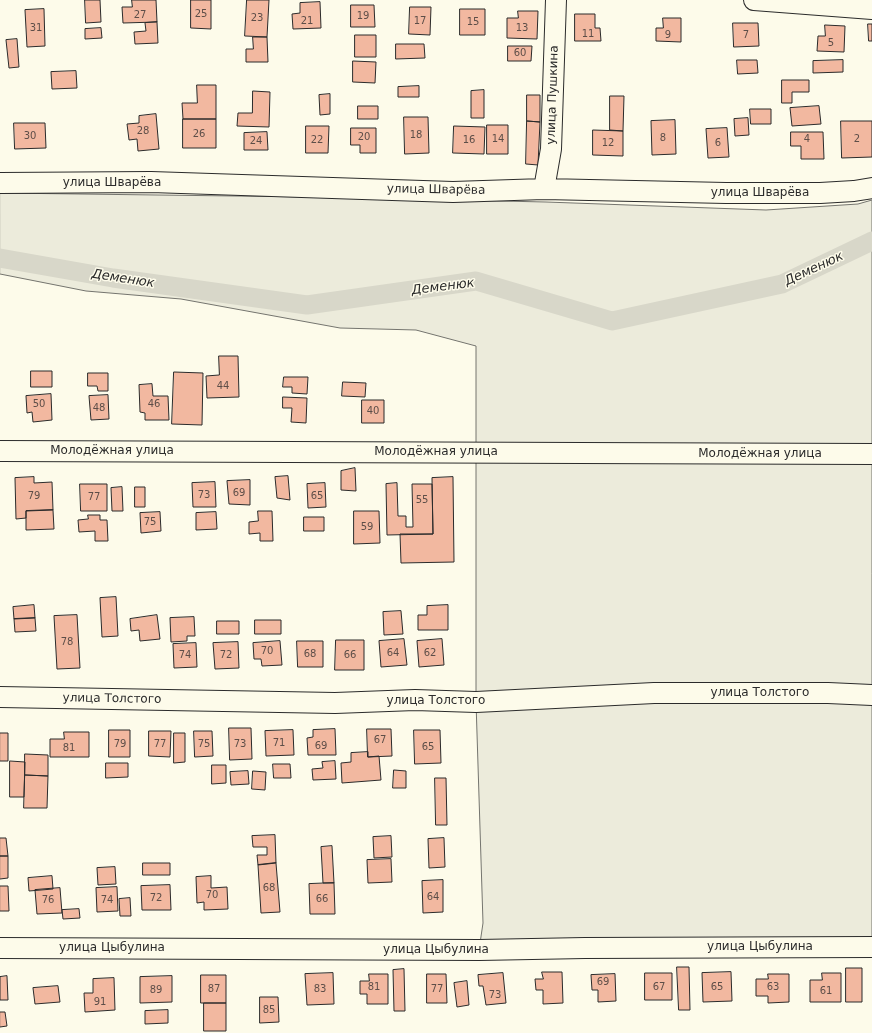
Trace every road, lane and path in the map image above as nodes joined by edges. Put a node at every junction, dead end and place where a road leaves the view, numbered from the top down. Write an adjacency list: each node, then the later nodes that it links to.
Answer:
1 (556, 0): 6 (street, улица Пушкина)
2 (754, 0): 3 (street)
3 (872, 9)
4 (0, 182): 6 (street, улица Шварёва)
5 (872, 188): 6 (street, улица Шварёва)
6 (544, 189)
7 (0, 451): 8 (street, Молодёжная улица)
8 (872, 454)
9 (872, 695): 10 (street, улица Толстого)
10 (0, 697)
11 (872, 947): 12 (street, улица Цыбулина)
12 (0, 948)

